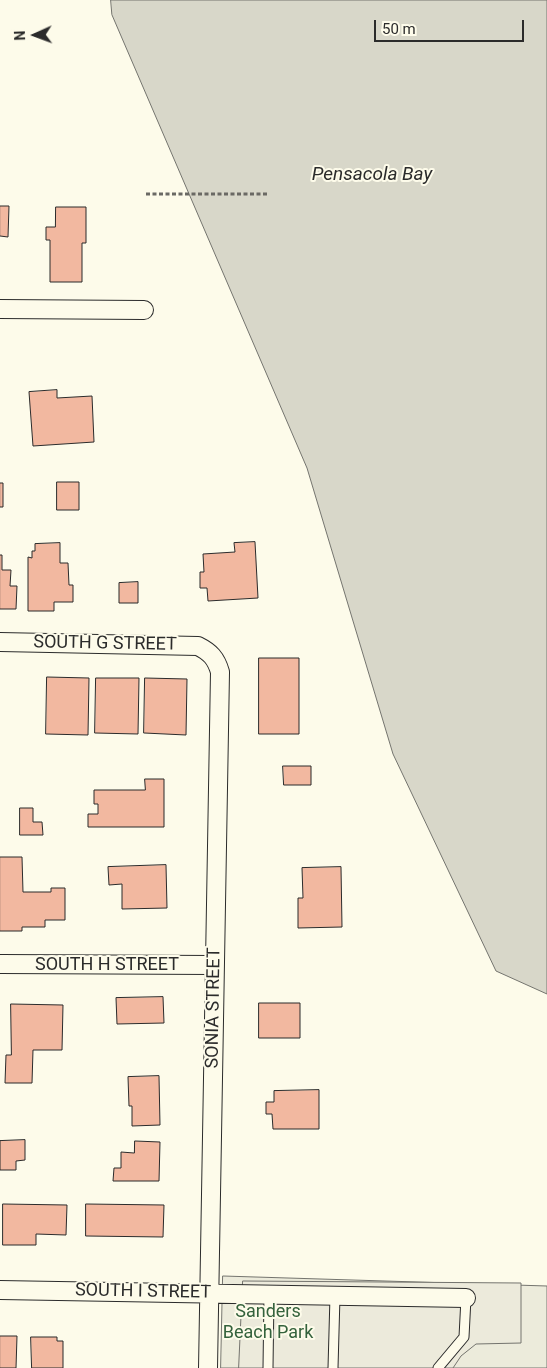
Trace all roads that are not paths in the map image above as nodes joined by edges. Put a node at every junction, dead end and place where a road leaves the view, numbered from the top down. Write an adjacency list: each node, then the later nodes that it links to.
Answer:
1 (0, 309): 2 (street)
2 (144, 310)
3 (0, 642): 4 (street, SOUTH G STREET)
4 (208, 651): 6 (street, SONIA STREET)
5 (0, 964): 6 (street, SOUTH H STREET)
6 (214, 966): 8 (street, SONIA STREET)
7 (0, 1290): 8 (street, SOUTH I STREET)
8 (210, 1294): 9 (street, SOUTH I STREET); 12 (street, SONIA STREET)
9 (269, 1295): 10 (street, SOUTH I STREET); 13 (lane)
10 (334, 1296): 11 (street, SOUTH I STREET); 14 (lane)
11 (466, 1298): 15 (lane)
12 (208, 1368)
13 (268, 1368)
14 (333, 1368)
15 (438, 1368)

